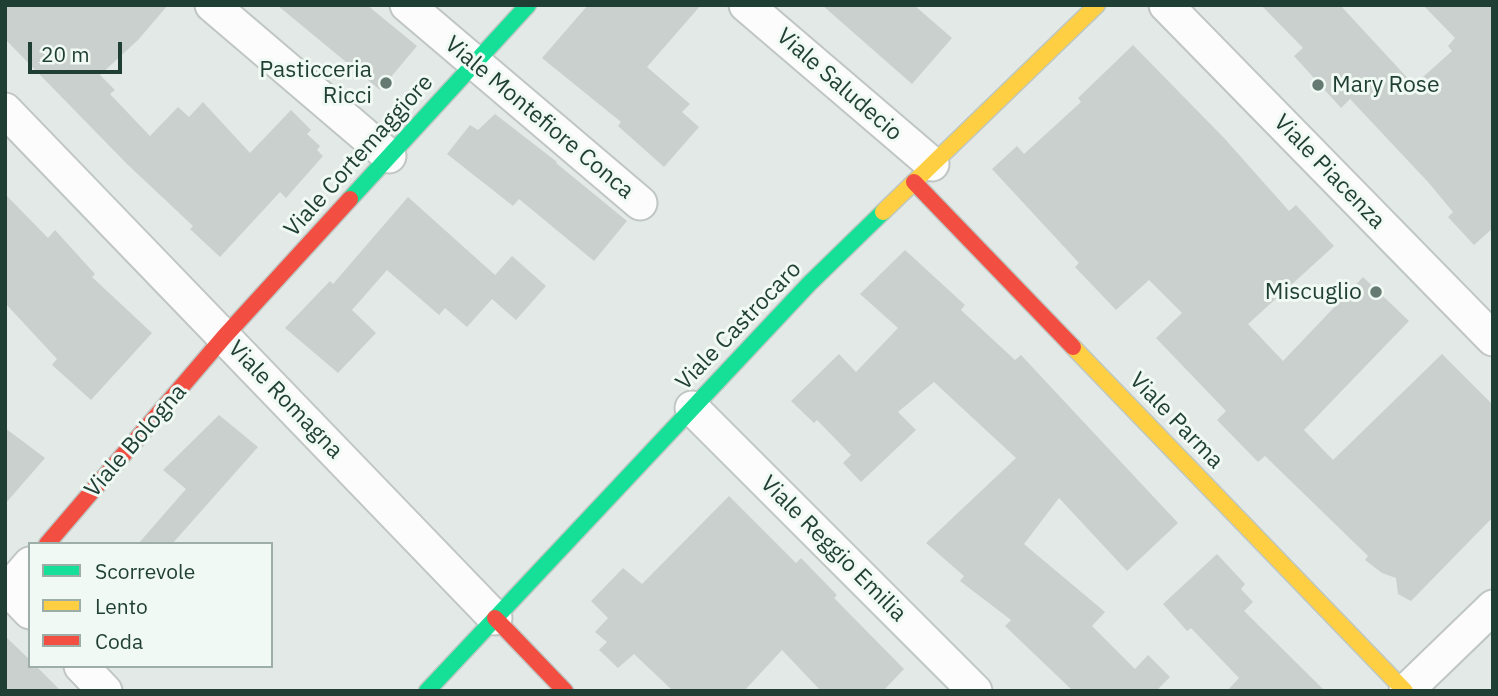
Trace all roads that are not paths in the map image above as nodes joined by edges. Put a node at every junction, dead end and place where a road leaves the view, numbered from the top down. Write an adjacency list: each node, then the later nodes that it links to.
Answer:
1 (212, 5): 9 (street)
2 (407, 5): 7 (street, Viale Montefiore Conca)
3 (528, 5): 7 (street, Viale Cortemaggiore)
4 (746, 5): 10 (street, Viale Saludecio)
5 (1097, 5): 10 (street, Viale Castrocaro)
6 (1166, 5): 13 (street, Viale Piacenza)
7 (475, 63): 9 (street, Viale Cortemaggiore); 11 (street, Viale Montefiore Conca)
8 (5, 110): 12 (street, Viale Romagna)
9 (389, 156): 12 (street, Viale Cortemaggiore)
10 (923, 173): 14 (street, Viale Castrocaro); 25 (street, Viale Parma)
11 (640, 203)
12 (224, 337): 15 (street, Viale Bologna); 19 (street, Viale Romagna)
13 (1493, 339)
14 (692, 408): 19 (street, Viale Castrocaro); 24 (street, Viale Reggio Emilia)
15 (49, 542)
16 (28, 567): 17 (street)
17 (12, 595)
18 (1493, 607): 25 (street)
19 (495, 618): 22 (street, Viale Castrocaro); 23 (street, Viale Romagna)
20 (83, 668): 21 (street)
21 (105, 691)
22 (427, 691)
23 (565, 691)
24 (975, 691)
25 (1406, 691)

